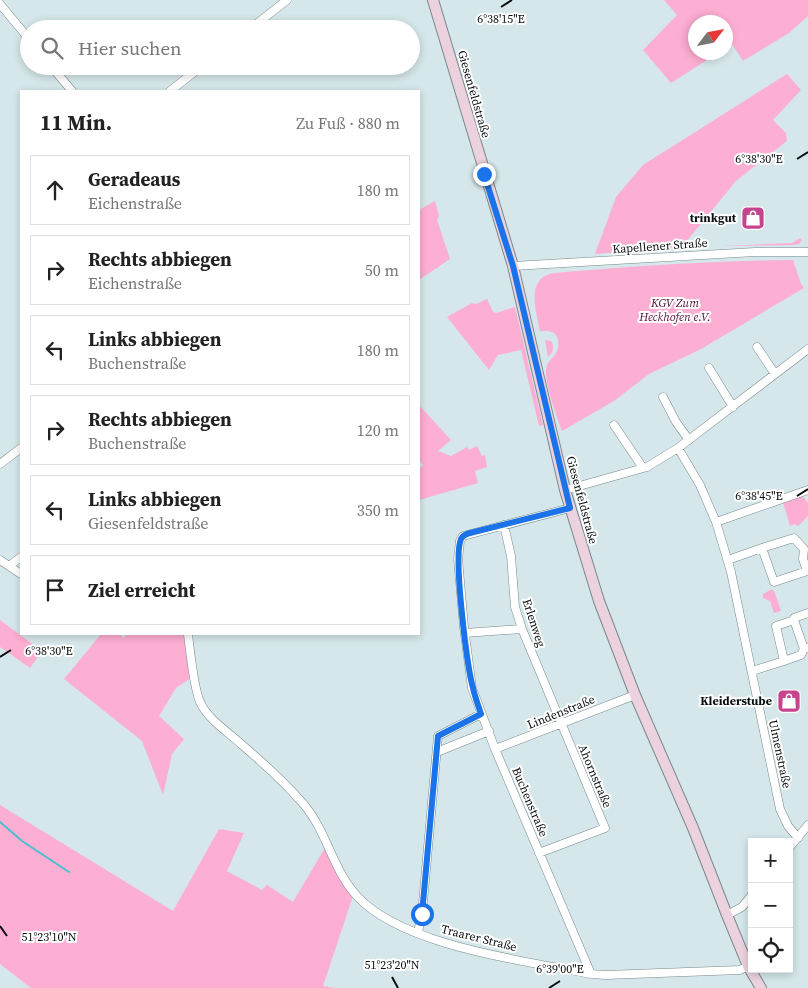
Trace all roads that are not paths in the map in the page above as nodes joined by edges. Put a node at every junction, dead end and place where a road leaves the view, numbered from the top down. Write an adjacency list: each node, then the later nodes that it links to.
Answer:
1 (287, 0): 4 (street)
2 (433, 0): 12 (main road, Giesenfeldstraße)
3 (0, 4): 5 (street)
4 (261, 20)
5 (20, 28)
6 (59, 75): 8 (street)
7 (190, 75): 9 (street)
8 (71, 90)
9 (171, 90)
10 (808, 243): 11 (street)
11 (807, 252): 12 (street, Kapellener Straße)
12 (513, 266): 25 (main road, Giesenfeldstraße)
13 (757, 347): 16 (street)
14 (808, 349): 16 (street)
15 (708, 368): 18 (street)
16 (776, 374): 18 (street)
17 (663, 397): 20 (street)
18 (733, 406): 20 (street)
19 (614, 425): 24 (street)
20 (689, 440): 21 (street)
21 (678, 448): 24 (street); 28 (street, Ulmenstraße)
22 (20, 449): 23 (street)
23 (0, 464)
24 (643, 468): 25 (street)
25 (565, 490): 27 (main road, Giesenfeldstraße)
26 (808, 490): 28 (street)
27 (570, 508): 29 (street, Buchenstraße); 44 (main road, Giesenfeldstraße)
28 (716, 522): 33 (street, Ulmenstraße)
29 (504, 525): 38 (street, Erlenweg); 39 (street, Buchenstraße)
30 (762, 548): 30 (street); 33 (street)
31 (20, 558): 34 (street)
32 (0, 560): 34 (street)
33 (728, 560): 43 (street, Ulmenstraße)
34 (9, 566): 35 (street)
35 (20, 573)
36 (808, 613): 37 (street)
37 (794, 620): 41 (street); 42 (street)
38 (522, 629): 39 (street); 46 (street, Erlenweg)
39 (465, 633): 45 (street, Buchenstraße)
40 (188, 635): 56 (street, Traarer Straße)
41 (806, 648): 42 (street)
42 (784, 660): 43 (street)
43 (752, 671): 51 (street, Ulmenstraße)
44 (636, 695): 46 (street, Lindenstraße); 55 (main road, Giesenfeldstraße)
45 (481, 714): 47 (street, Buchenstraße); 49 (street)
46 (561, 724): 48 (street, Lindenstraße); 53 (street, Ahornstraße)
47 (489, 730): 48 (street, Buchenstraße); 49 (street)
48 (495, 749): 53 (street, Buchenstraße)
49 (438, 752): 56 (street)
50 (808, 825): 51 (street)
51 (798, 838): 52 (street)
52 (793, 844)
53 (539, 854): 59 (street, Buchenstraße)
54 (748, 900): 55 (street)
55 (726, 915): 57 (main road, Giesenfeldstraße)
56 (418, 932): 59 (street, Traarer Straße)
57 (748, 966): 59 (street, Traarer Straße)
58 (752, 973): 60 (main road, Giesenfeldstraße)
59 (591, 974)
60 (761, 988)

